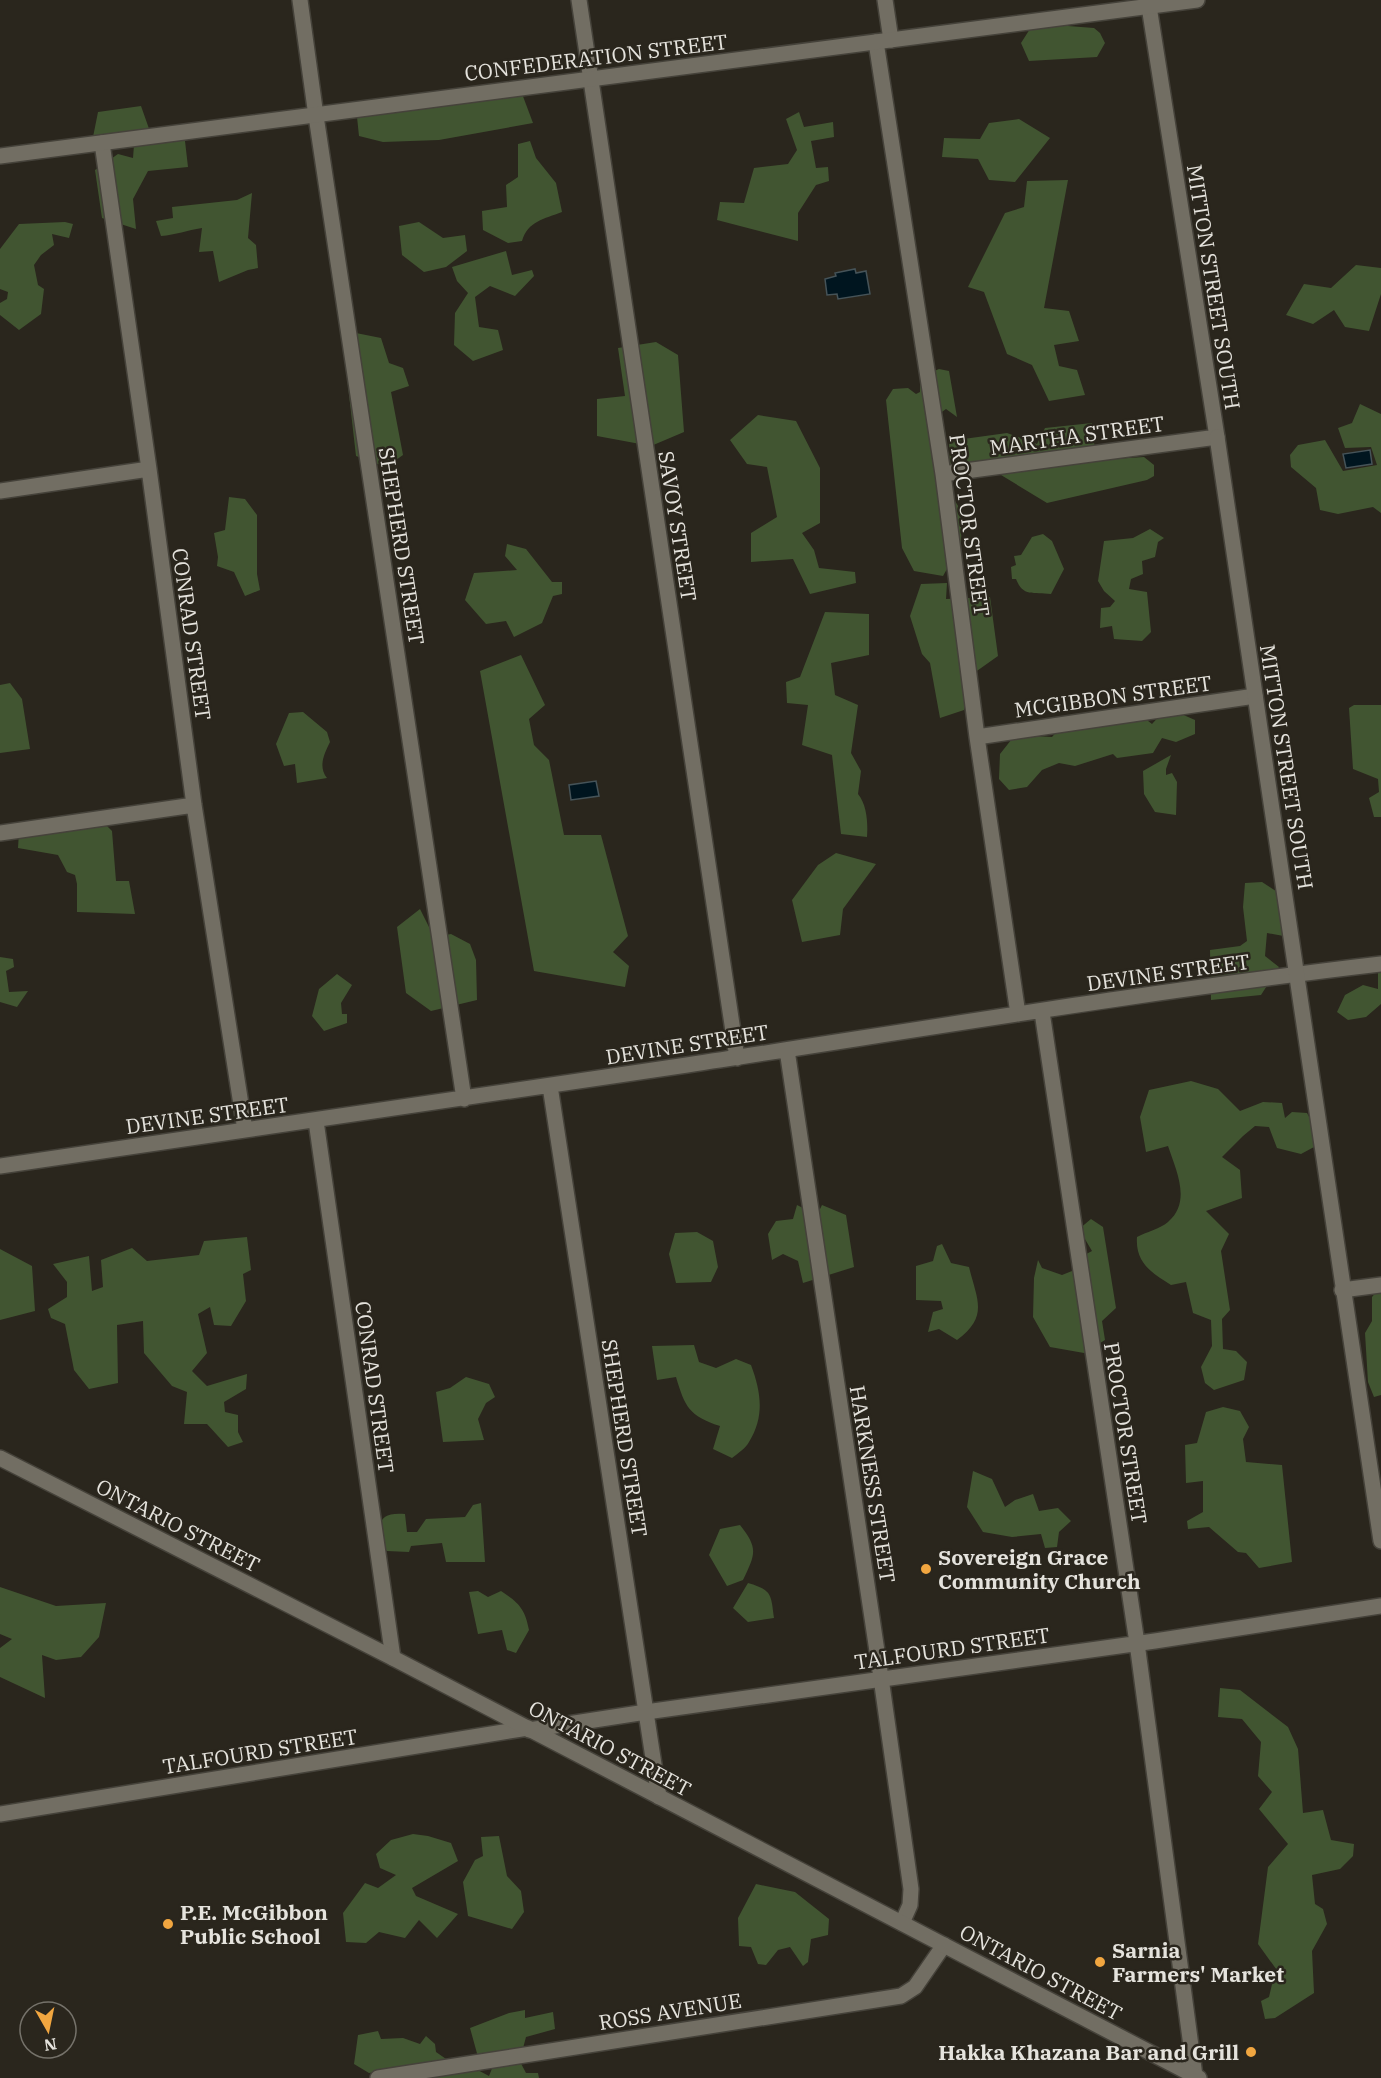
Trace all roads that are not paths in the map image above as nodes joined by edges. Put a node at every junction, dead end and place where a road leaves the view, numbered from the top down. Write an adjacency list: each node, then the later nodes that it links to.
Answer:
1 (300, 0): 8 (street, SHEPHERD STREET)
2 (579, 0): 7 (street, SAVOY STREET)
3 (885, 0): 6 (street, PROCTOR STREET)
4 (1197, 0): 5 (street, CONFEDERATION STREET)
5 (1148, 3): 6 (street, CONFEDERATION STREET); 11 (street, MITTON STREET SOUTH)
6 (883, 41): 7 (street, CONFEDERATION STREET); 13 (street, PROCTOR STREET)
7 (590, 79): 8 (street, CONFEDERATION STREET); 24 (street, SAVOY STREET)
8 (316, 116): 9 (street, CONFEDERATION STREET); 26 (street, SHEPHERD STREET)
9 (102, 143): 10 (street, CONFEDERATION STREET); 12 (street, CONRAD STREET)
10 (0, 156)
11 (1217, 437): 13 (street, MARTHA STREET); 15 (street, MITTON STREET SOUTH)
12 (149, 469): 14 (street); 17 (street, CONRAD STREET)
13 (943, 474): 16 (street, PROCTOR STREET)
14 (0, 491)
15 (1255, 696): 16 (street, MCGIBBON STREET); 20 (street, MITTON STREET SOUTH)
16 (977, 737): 22 (street, PROCTOR STREET)
17 (194, 805): 18 (street); 28 (street, CONRAD STREET)
18 (0, 833)
19 (1381, 964): 20 (street, DEVINE STREET)
20 (1297, 974): 21 (street, DEVINE STREET); 31 (street, MITTON STREET SOUTH)
21 (1042, 1012): 22 (street, DEVINE STREET); 35 (street, PROCTOR STREET)
22 (1018, 1014): 23 (street, DEVINE STREET)
23 (787, 1050): 24 (street, DEVINE STREET); 37 (street, HARKNESS STREET)
24 (736, 1058): 25 (street, DEVINE STREET)
25 (550, 1086): 26 (street, DEVINE STREET); 38 (street, SHEPHERD STREET)
26 (464, 1099): 27 (street, DEVINE STREET)
27 (316, 1121): 28 (street, DEVINE STREET); 36 (street, CONRAD STREET)
28 (245, 1130): 29 (street, DEVINE STREET)
29 (0, 1166)
30 (1381, 1285): 31 (street)
31 (1342, 1290): 33 (street, MITTON STREET SOUTH)
32 (0, 1458): 36 (street, ONTARIO STREET)
33 (1381, 1541)
34 (1381, 1606): 35 (street, TALFOURD STREET)
35 (1137, 1643): 37 (street, TALFOURD STREET); 44 (street, PROCTOR STREET)
36 (393, 1658): 39 (street, ONTARIO STREET)
37 (881, 1678): 38 (street, TALFOURD STREET); 42 (street, HARKNESS STREET)
38 (646, 1712): 39 (street, TALFOURD STREET); 40 (street, SHEPHERD STREET)
39 (529, 1729): 40 (street, ONTARIO STREET); 41 (street, TALFOURD STREET)
40 (659, 1797): 42 (street, ONTARIO STREET)
41 (0, 1814)
42 (902, 1923): 43 (street, ONTARIO STREET)
43 (944, 1945): 44 (street, ONTARIO STREET); 45 (street, ROSS AVENUE)
44 (1197, 2077)
45 (378, 2078)

